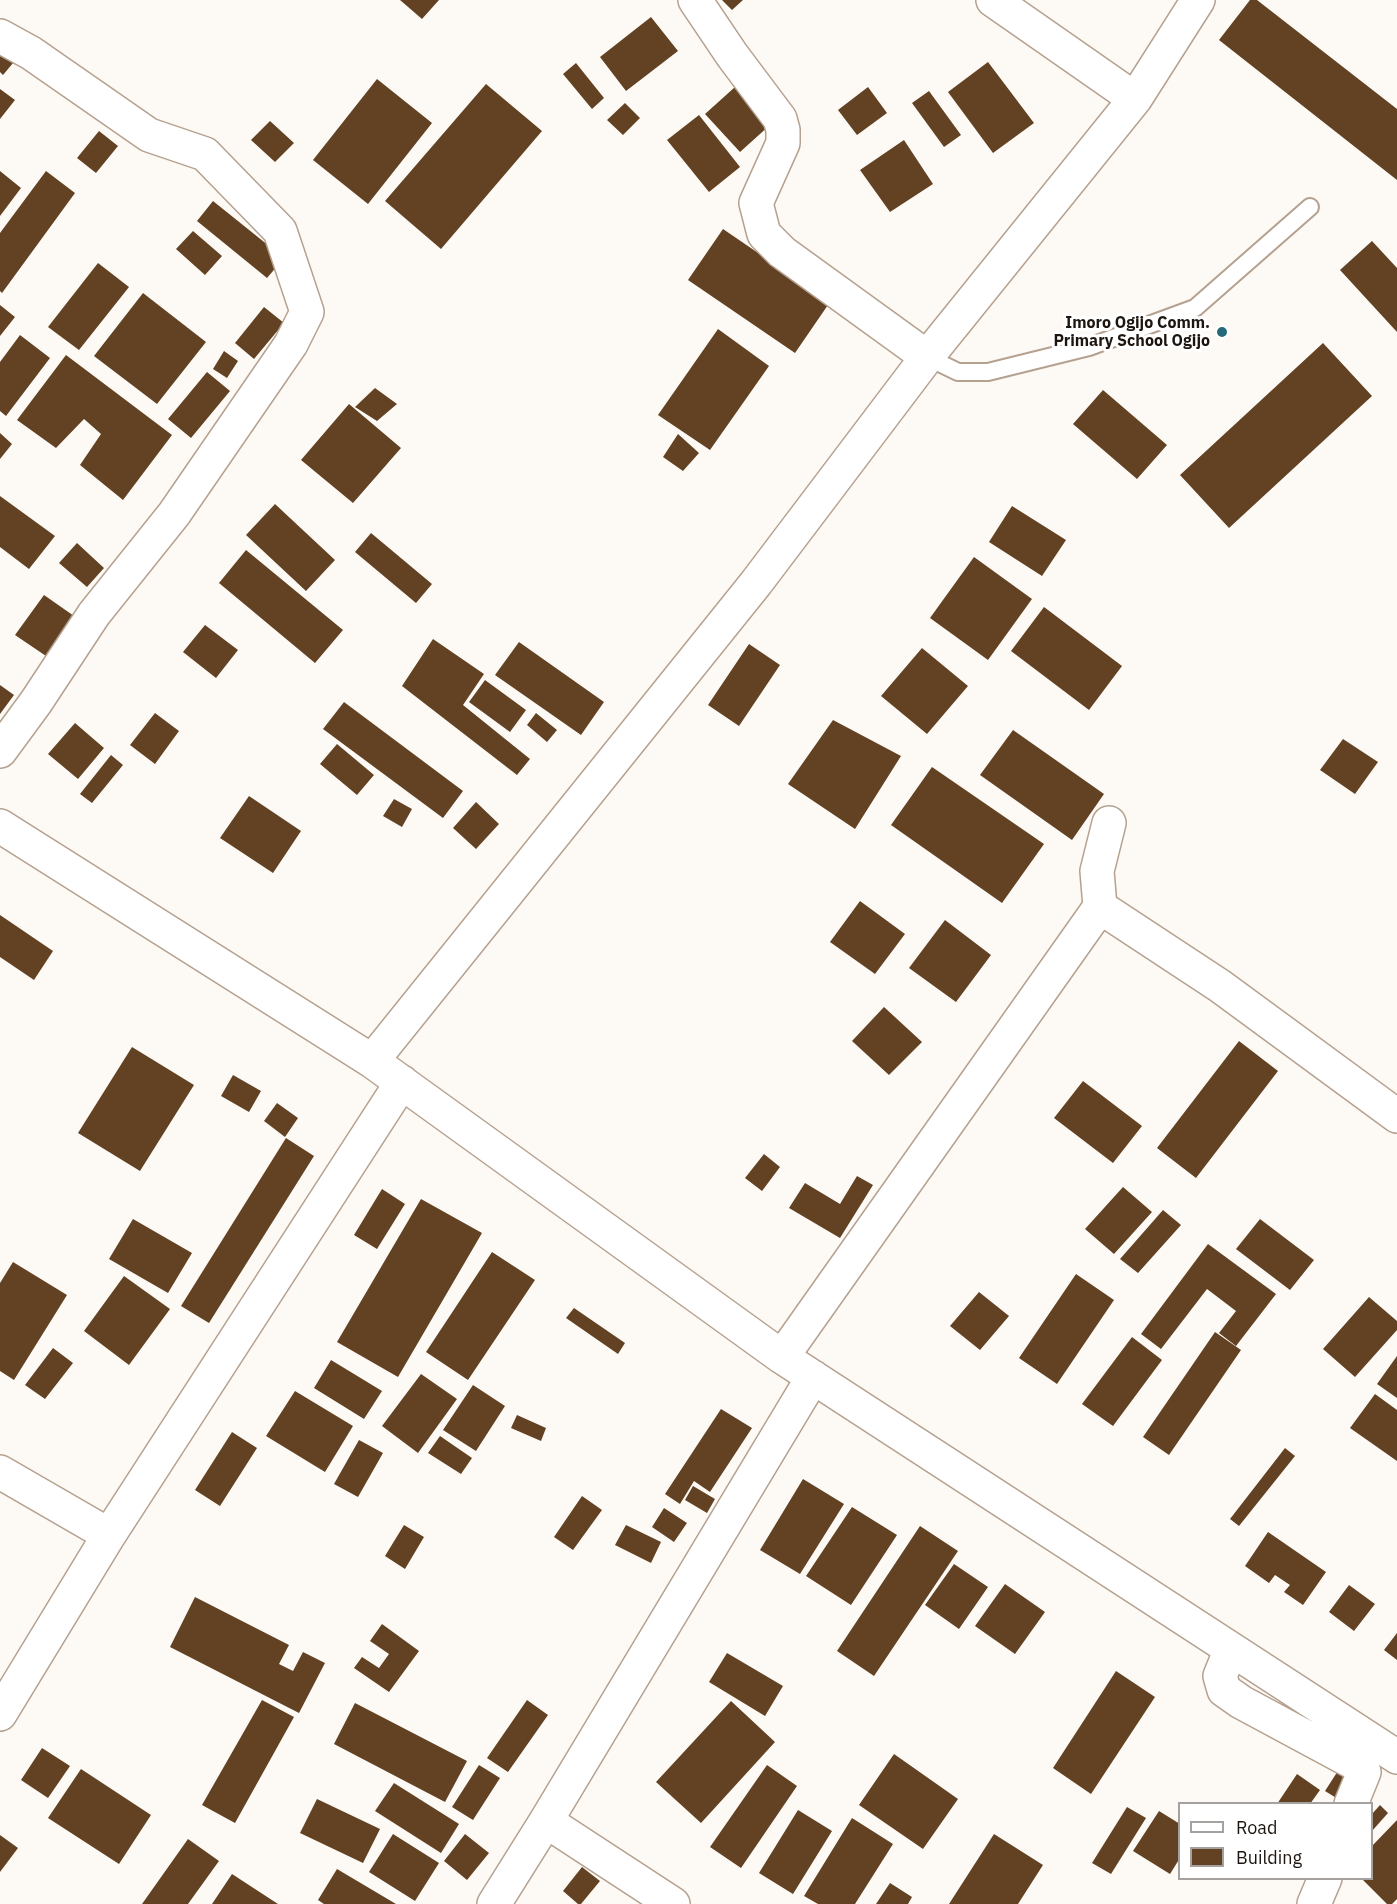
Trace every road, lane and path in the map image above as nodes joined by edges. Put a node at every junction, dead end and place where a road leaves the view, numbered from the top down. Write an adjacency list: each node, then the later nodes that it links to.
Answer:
1 (695, 0): 7 (street)
2 (993, 0): 5 (street)
3 (1198, 0): 5 (street)
4 (0, 36): 8 (street)
5 (1135, 99): 7 (street)
6 (1310, 207): 7 (lane)
7 (927, 357): 12 (street)
8 (0, 751)
9 (1109, 823): 11 (street)
10 (0, 826): 12 (street)
11 (1100, 907): 14 (street); 15 (street)
12 (372, 1061): 13 (street)
13 (402, 1082): 15 (street); 18 (street)
14 (1397, 1116)
15 (782, 1357): 16 (street)
16 (813, 1377): 19 (street); 23 (street)
17 (0, 1472): 18 (street)
18 (109, 1535): 20 (street)
19 (1231, 1649): 21 (street); 22 (street)
20 (0, 1713)
21 (1397, 1756)
22 (1351, 1802)
23 (546, 1821): 25 (street); 26 (street)
24 (1324, 1880): 27 (street)
25 (494, 1904)
26 (673, 1904)
27 (1314, 1904)

